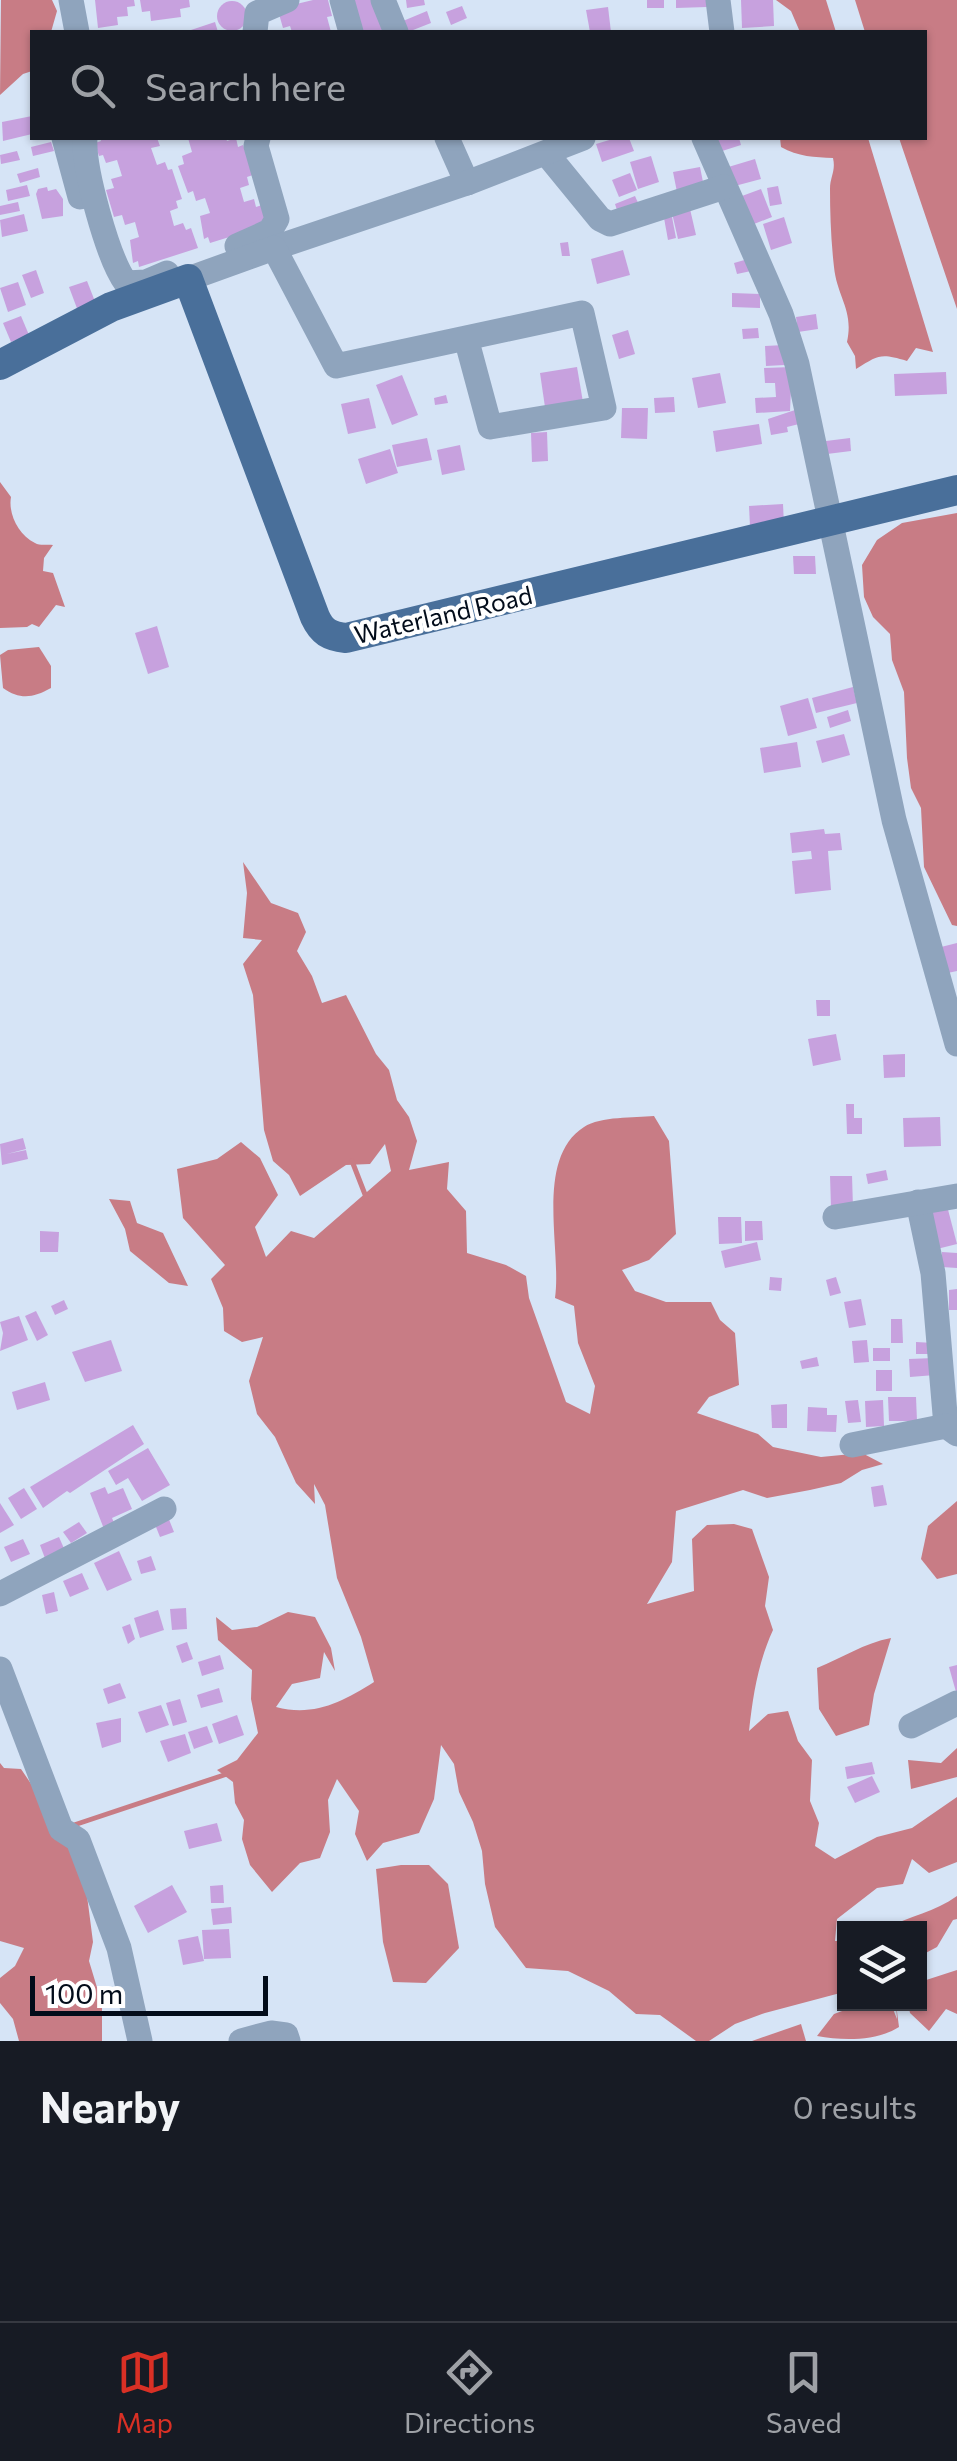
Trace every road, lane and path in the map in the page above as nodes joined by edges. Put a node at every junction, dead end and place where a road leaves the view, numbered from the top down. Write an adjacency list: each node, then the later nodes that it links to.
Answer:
1 (71, 0): 7 (street)
2 (83, 0): 8 (street)
3 (288, 0): 9 (street)
4 (342, 0): 10 (street)
5 (383, 0): 11 (street)
6 (718, 0): 12 (street)
7 (77, 30)
8 (88, 30)
9 (255, 30)
10 (350, 30)
11 (395, 30)
12 (722, 30)
13 (65, 140): 24 (street)
14 (86, 140): 15 (street)
15 (258, 140)
16 (448, 140): 20 (street)
17 (579, 140): 19 (street)
18 (705, 140): 21 (street)
19 (546, 153): 20 (street); 21 (street)
20 (467, 183): 22 (street)
21 (724, 187): 28 (street)
22 (274, 248): 23 (street); 25 (street)
23 (188, 279): 24 (main road); 28 (main road, Waterland Road)
24 (111, 307): 26 (main road)
25 (466, 338): 25 (street)
26 (0, 364)
27 (957, 490): 28 (main road, Waterland Road)
28 (828, 522): 29 (street)
29 (957, 1044)
30 (957, 1196): 31 (street)
31 (918, 1202): 32 (street); 33 (street)
32 (835, 1217)
33 (951, 1430): 34 (street)
34 (852, 1445)
35 (164, 1509): 36 (street)
36 (0, 1594)
37 (0, 1669): 40 (street)
38 (957, 1702): 39 (street)
39 (911, 1726)
40 (140, 2041)
41 (241, 2041): 42 (street)
42 (288, 2041)

